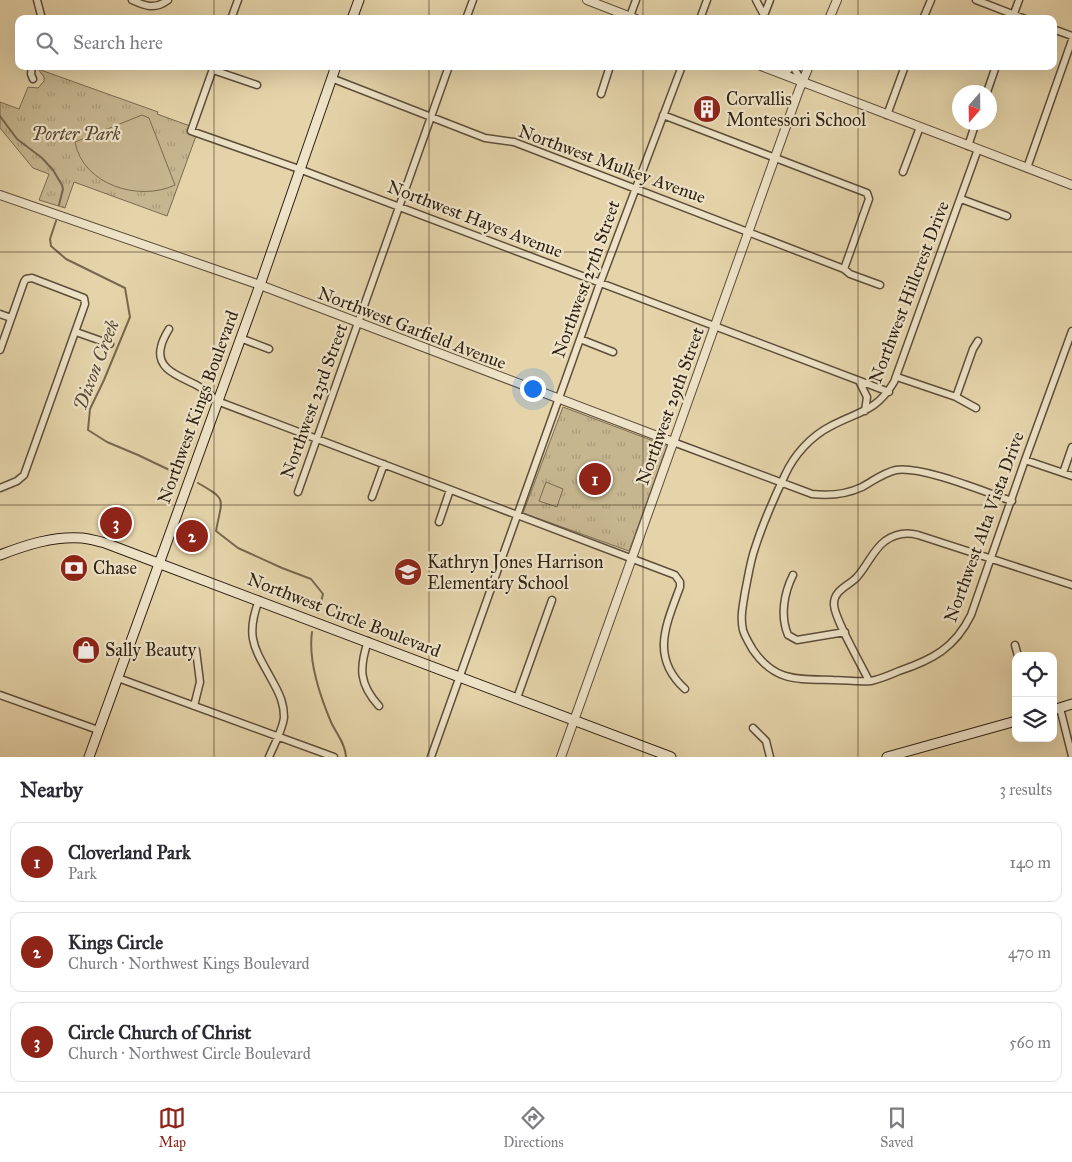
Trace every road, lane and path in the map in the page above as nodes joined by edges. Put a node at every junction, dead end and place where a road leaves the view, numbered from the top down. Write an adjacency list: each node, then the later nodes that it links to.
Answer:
1 (37, 0): 16 (street)
2 (132, 0): 3 (street)
3 (168, 0)
4 (238, 0): 17 (street)
5 (359, 0): 18 (main road)
6 (473, 0): 19 (street)
7 (587, 0): 20 (street)
8 (636, 0): 21 (street)
9 (706, 0): 22 (street)
10 (756, 0): 23 (street)
11 (770, 0): 24 (street)
12 (837, 0): 25 (street)
13 (931, 0): 26 (street)
14 (976, 0): 27 (street)
15 (1019, 0): 28 (street)
16 (41, 15)
17 (232, 15)
18 (353, 15)
19 (467, 15)
20 (624, 15)
21 (633, 15)
22 (701, 15)
23 (763, 15)
24 (765, 15)
25 (831, 15)
26 (925, 15)
27 (1009, 15)
28 (1014, 15)
29 (1057, 30): 30 (street)
30 (1072, 36)
31 (1072, 40): 60 (street)
32 (32, 70): 47 (street)
33 (213, 70): 61 (street, Northwest Hayes Avenue)
34 (219, 70): 49 (street)
35 (334, 70): 46 (main road, Northwest Kings Boulevard)
36 (447, 70): 54 (street, Northwest 23rd Street)
37 (609, 70): 51 (street)
38 (680, 70): 52 (street, Northwest 27th Street)
39 (772, 70): 45 (street)
40 (788, 70): 45 (street)
41 (794, 70): 48 (street)
42 (807, 70): 48 (street, Northwest 29th Street)
43 (904, 70): 53 (street)
44 (995, 70): 50 (street)
45 (783, 74): 48 (street)
46 (331, 78): 54 (street, Northwest Mulkey Avenue); 61 (main road, Northwest Kings Boulevard)
47 (34, 79)
48 (802, 82): 53 (street); 59 (street, Northwest 29th Street)
49 (257, 85)
50 (989, 85)
51 (601, 94)
52 (663, 115): 59 (street); 64 (street, Northwest 27th Street)
53 (887, 115): 55 (street)
54 (431, 117): 64 (street, Northwest Mulkey Avenue); 67 (street, Northwest 23rd Street)
55 (920, 128): 57 (street); 62 (street)
56 (973, 130): 57 (street)
57 (968, 146): 58 (street)
58 (978, 149): 60 (street); 66 (street, Northwest Hillcrest Drive)
59 (775, 157): 69 (street, Northwest 29th Street); 70 (street)
60 (1027, 168): 63 (street)
61 (299, 169): 67 (street, Northwest Hayes Avenue); 73 (main road, Northwest Kings Boulevard)
62 (903, 172)
63 (1072, 185)
64 (635, 188): 69 (street, Northwest Mulkey Avenue); 71 (street, Northwest 27th Street)
65 (0, 195): 73 (street, Northwest Garfield Avenue)
66 (961, 199): 68 (street); 88 (street, Northwest Hillcrest Drive)
67 (399, 207): 71 (street, Northwest Hayes Avenue); 76 (street, Northwest 23rd Street)
68 (1007, 216)
69 (748, 231): 70 (street, Northwest Mulkey Avenue); 77 (street, Northwest 29th Street)
70 (844, 268): 72 (street, Northwest Mulkey Avenue)
71 (600, 283): 77 (street, Northwest Hayes Avenue); 82 (street, Northwest 27th Street)
72 (880, 285)
73 (260, 286): 76 (street, Northwest Garfield Avenue); 81 (main road, Northwest Kings Boulevard)
74 (0, 314): 75 (street)
75 (11, 318): 80 (street); 86 (street)
76 (358, 323): 92 (street, Northwest Garfield Avenue); 96 (street, Northwest 23rd Street)
77 (714, 326): 89 (street, Northwest Hayes Avenue); 97 (street, Northwest 29th Street)
78 (169, 328): 93 (street)
79 (1072, 331): 99 (street, Northwest Alta Vista Drive)
80 (76, 332): 84 (street); 104 (street)
81 (240, 338): 85 (street); 93 (main road, Northwest Kings Boulevard)
82 (580, 339): 87 (street); 92 (street, Northwest 27th Street)
83 (978, 341): 91 (street)
84 (110, 344)
85 (269, 349)
86 (0, 350)
87 (613, 352)
88 (897, 377): 90 (street, Northwest Hillcrest Drive); 91 (street)
89 (860, 382): 90 (street, Northwest Hayes Avenue); 95 (street)
90 (889, 392): 95 (street, Northwest Hillcrest Drive)
91 (956, 397): 94 (street)
92 (559, 399): 97 (street, Northwest Garfield Avenue); 109 (street, Northwest 27th Street)
93 (217, 400): 96 (street); 114 (main road, Northwest Kings Boulevard)
94 (976, 408)
95 (865, 411): 103 (street, Northwest Hillcrest Drive)
96 (317, 439): 100 (street); 106 (street, Northwest 23rd Street)
97 (673, 442): 103 (street, Northwest Garfield Avenue); 112 (street, Northwest 29th Street)
98 (1072, 447): 101 (street)
99 (1025, 460): 101 (street); 108 (street, Northwest Alta Vista Drive)
100 (384, 464): 105 (street); 107 (street)
101 (1063, 473): 102 (street)
102 (1072, 476)
103 (781, 483): 108 (street, Northwest Garfield Avenue); 126 (street, Northwest Hillcrest Drive)
104 (0, 488)
105 (450, 490): 109 (street); 110 (street)
106 (298, 492)
107 (372, 497)
108 (1012, 502): 113 (street, Northwest Alta Vista Drive)
109 (517, 515): 112 (street); 124 (street, Northwest 27th Street)
110 (439, 522)
111 (0, 555): 114 (main road, Northwest Circle Boulevard)
112 (631, 558): 127 (street); 135 (street, Northwest 29th Street)
113 (992, 559): 116 (street); 119 (street); 126 (street, Northwest Alta Vista Drive)
114 (160, 562): 117 (main road, Northwest Circle Boulevard); 125 (main road, Northwest Kings Boulevard)
115 (793, 575): 119 (street)
116 (1072, 585)
117 (259, 600): 120 (main road, Northwest Circle Boulevard); 139 (street)
118 (552, 600): 129 (street)
119 (845, 632): 126 (street)
120 (368, 641): 124 (main road, Northwest Circle Boulevard); 132 (street)
121 (1015, 645): 123 (street)
122 (196, 650): 131 (street)
123 (1017, 652)
124 (460, 676): 129 (main road, Northwest Circle Boulevard); 144 (street, Northwest 27th Street)
125 (118, 678): 131 (street); 138 (main road, Northwest Kings Boulevard)
126 (869, 681)
127 (685, 689)
128 (0, 695): 138 (street)
129 (517, 698): 135 (main road, Northwest Circle Boulevard)
130 (1072, 704): 133 (main road)
131 (194, 706): 139 (street)
132 (379, 706)
133 (1057, 709)
134 (1057, 712): 140 (street)
135 (574, 720): 145 (street, Northwest 29th Street); 146 (main road, Northwest Circle Boulevard)
136 (1012, 722): 148 (main road)
137 (752, 728): 147 (street)
138 (98, 730): 141 (main road, Northwest Kings Boulevard)
139 (277, 736): 142 (street); 143 (street)
140 (1072, 756)
141 (89, 757)
142 (269, 757)
143 (334, 757)
144 (431, 757)
145 (561, 757)
146 (671, 757)
147 (770, 757)
148 (887, 757)

